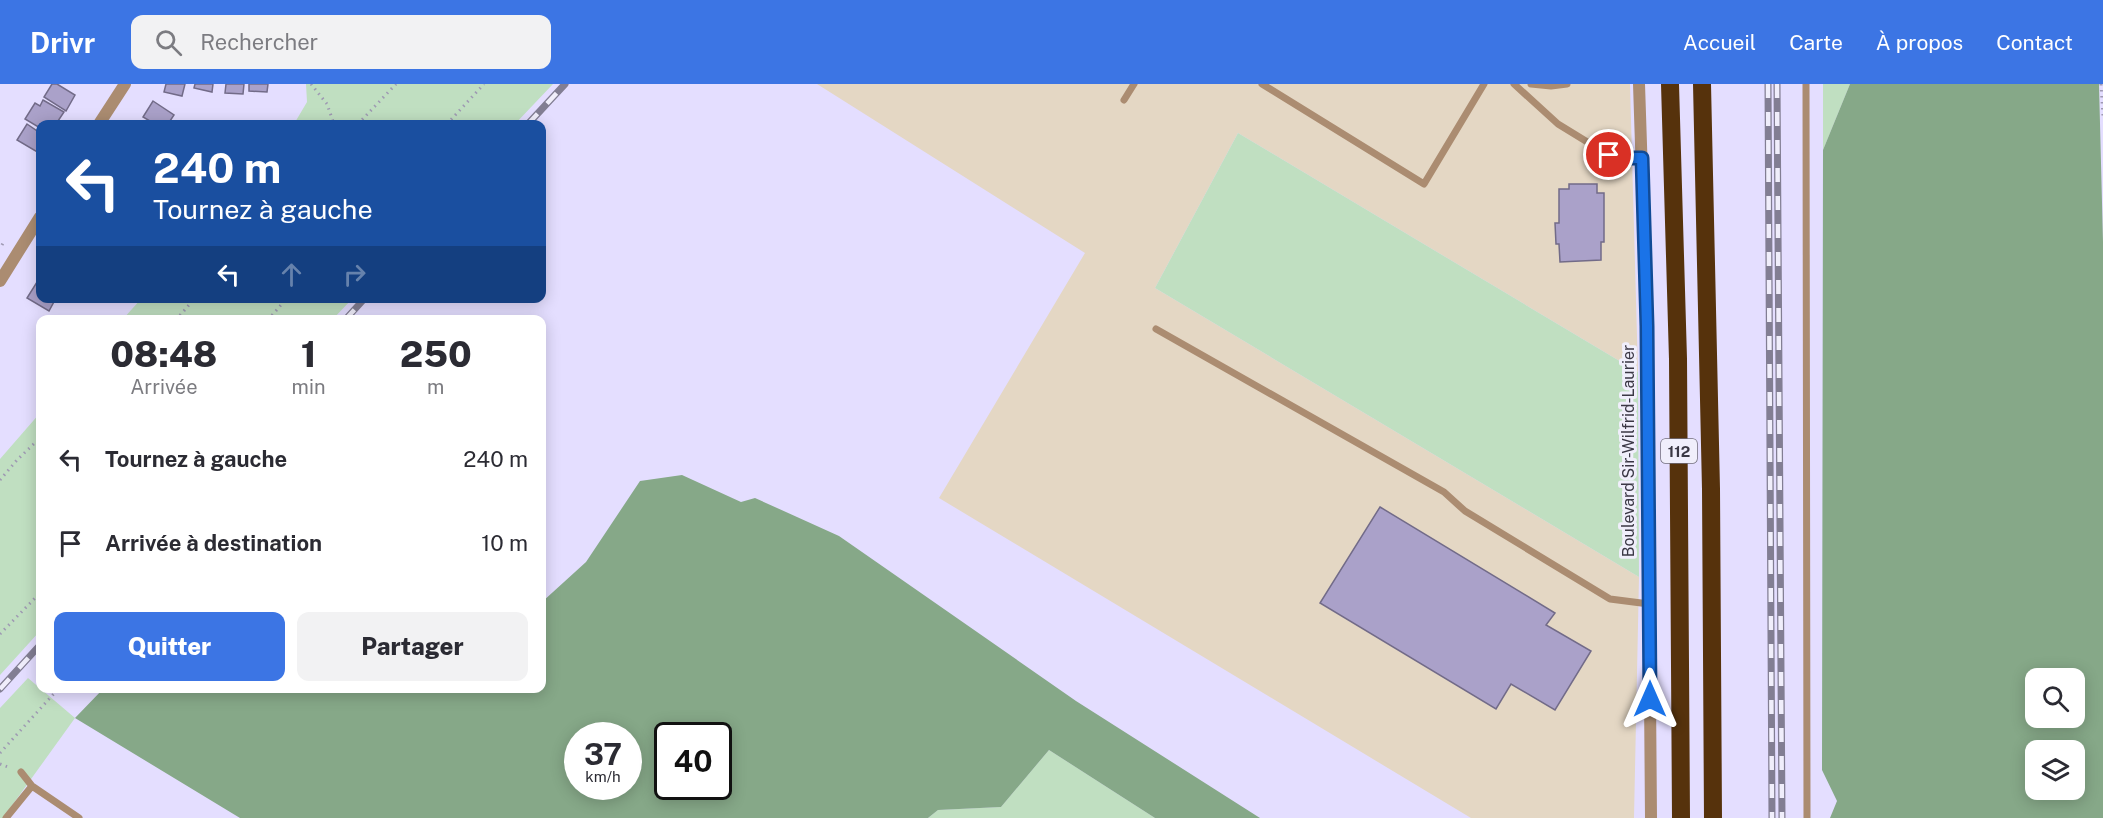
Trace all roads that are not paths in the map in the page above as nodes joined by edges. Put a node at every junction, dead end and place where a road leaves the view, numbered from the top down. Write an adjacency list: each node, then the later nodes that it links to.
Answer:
1 (125, 84): 14 (street)
2 (1134, 84): 13 (lane)
3 (1262, 84): 4 (lane)
4 (1484, 84)
5 (1514, 84): 16 (lane)
6 (1531, 84): 7 (lane)
7 (1567, 84)
8 (1639, 84): 16 (street, Boulevard Sir-Wilfrid-Laurier)
9 (1670, 84): 26 (highway, 112)
10 (1702, 84): 15 (highway, 112)
11 (1710, 84): 15 (highway)
12 (1806, 84): 28 (lane)
13 (1124, 100)
14 (102, 120)
15 (1705, 150): 27 (highway, 112)
16 (1642, 158): 20 (street, Boulevard Sir-Wilfrid-Laurier)
17 (36, 224): 18 (street)
18 (1, 276)
19 (1156, 329): 20 (lane)
20 (1649, 604): 25 (street, Boulevard Sir-Wilfrid-Laurier)
21 (21, 772): 22 (lane)
22 (32, 786): 23 (lane); 24 (lane)
23 (6, 818)
24 (79, 818)
25 (1651, 818)
26 (1681, 818)
27 (1713, 818)
28 (1807, 818)

